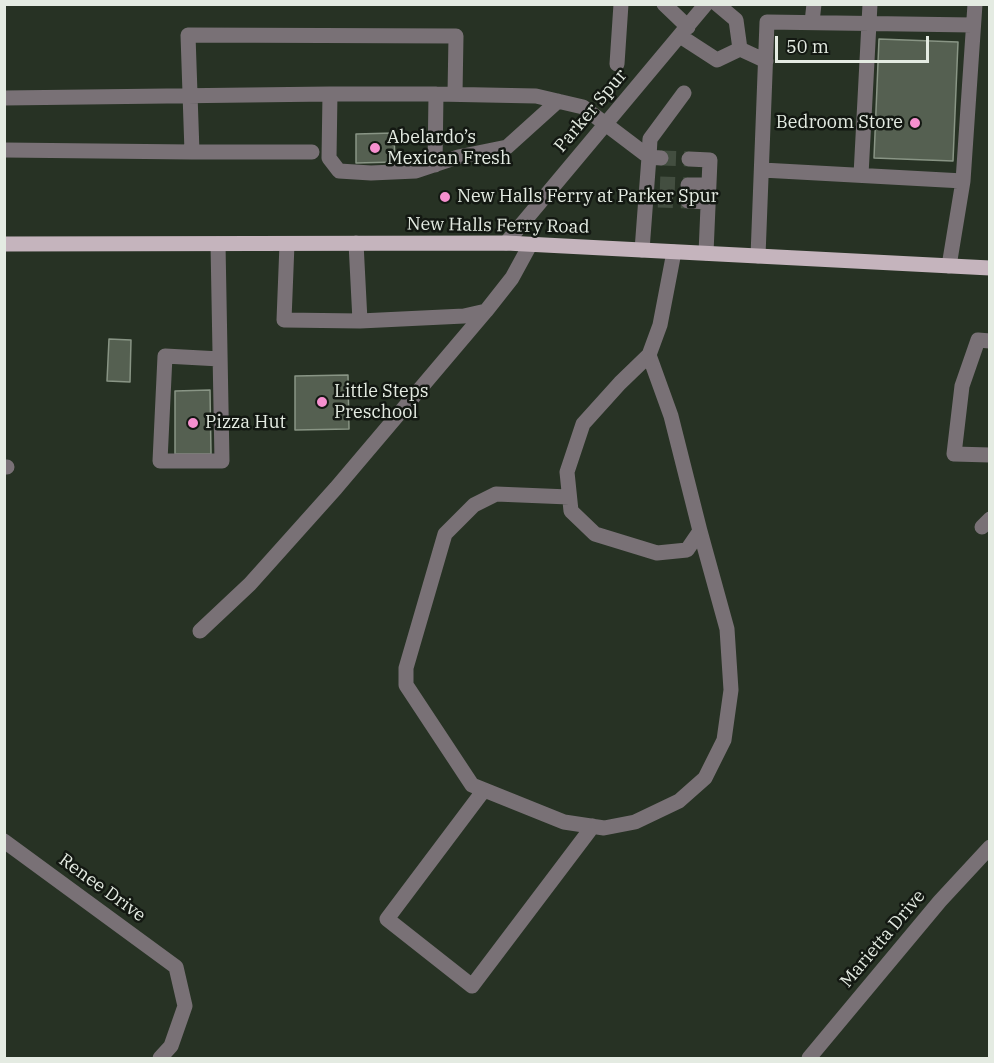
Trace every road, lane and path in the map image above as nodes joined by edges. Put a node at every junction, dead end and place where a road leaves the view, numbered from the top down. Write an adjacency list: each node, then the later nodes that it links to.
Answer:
1 (621, 4): 14 (street)
2 (664, 4): 11 (street)
3 (706, 4): 11 (street, Parker Spur)
4 (717, 4): 12 (street)
5 (814, 4): 8 (street)
6 (870, 4): 9 (street)
7 (975, 4): 10 (street)
8 (812, 22): 9 (street); 13 (street)
9 (868, 23): 10 (street); 30 (street)
10 (973, 25): 31 (street)
11 (684, 31): 12 (street); 22 (street, Parker Spur)
12 (740, 49): 13 (street)
13 (766, 61): 29 (street)
14 (617, 64)
15 (684, 93): 26 (street)
16 (330, 94): 17 (street); 19 (street); 28 (street)
17 (436, 94): 18 (street); 28 (street)
18 (455, 94): 19 (street); 21 (street)
19 (190, 96): 20 (street); 24 (street)
20 (4, 98)
21 (558, 101): 22 (street); 28 (street)
22 (606, 124): 26 (street); 37 (street, Parker Spur)
23 (4, 150): 24 (street)
24 (192, 152): 25 (street)
25 (312, 152)
26 (655, 157): 42 (street)
27 (689, 159): 33 (street)
28 (435, 165)
29 (762, 170): 30 (street); 45 (street)
30 (861, 175): 31 (street)
31 (963, 180): 46 (street)
32 (688, 185): 33 (street)
33 (708, 185): 35 (street)
34 (688, 201): 35 (street)
35 (708, 202): 44 (street)
36 (356, 243): 37 (main road, New Halls Ferry Road); 40 (main road, New Halls Ferry Road); 49 (street)
37 (506, 243): 41 (main road, New Halls Ferry Road)
38 (4, 244): 39 (main road, New Halls Ferry Road)
39 (218, 244): 40 (main road, New Halls Ferry Road); 52 (street)
40 (287, 244): 49 (street)
41 (530, 244): 42 (main road, New Halls Ferry Road); 48 (street)
42 (642, 250): 43 (main road, New Halls Ferry Road)
43 (674, 252): 44 (main road, New Halls Ferry Road); 51 (street)
44 (706, 253): 45 (main road, New Halls Ferry Road)
45 (758, 256): 46 (main road, New Halls Ferry Road)
46 (949, 266): 47 (main road, New Halls Ferry Road)
47 (990, 268)
48 (486, 311): 49 (street); 56 (street)
49 (360, 321)
50 (990, 341): 53 (street)
51 (650, 355): 54 (street); 55 (street)
52 (220, 359): 52 (street)
53 (990, 456)
54 (569, 497): 55 (street); 57 (street)
55 (700, 531): 58 (street)
56 (200, 631)
57 (484, 790): 58 (street); 58 (street)
58 (593, 826)
59 (4, 841): 61 (street, Renee Drive)
60 (990, 847): 62 (street, Marietta Drive)
61 (160, 1059)
62 (809, 1059)

